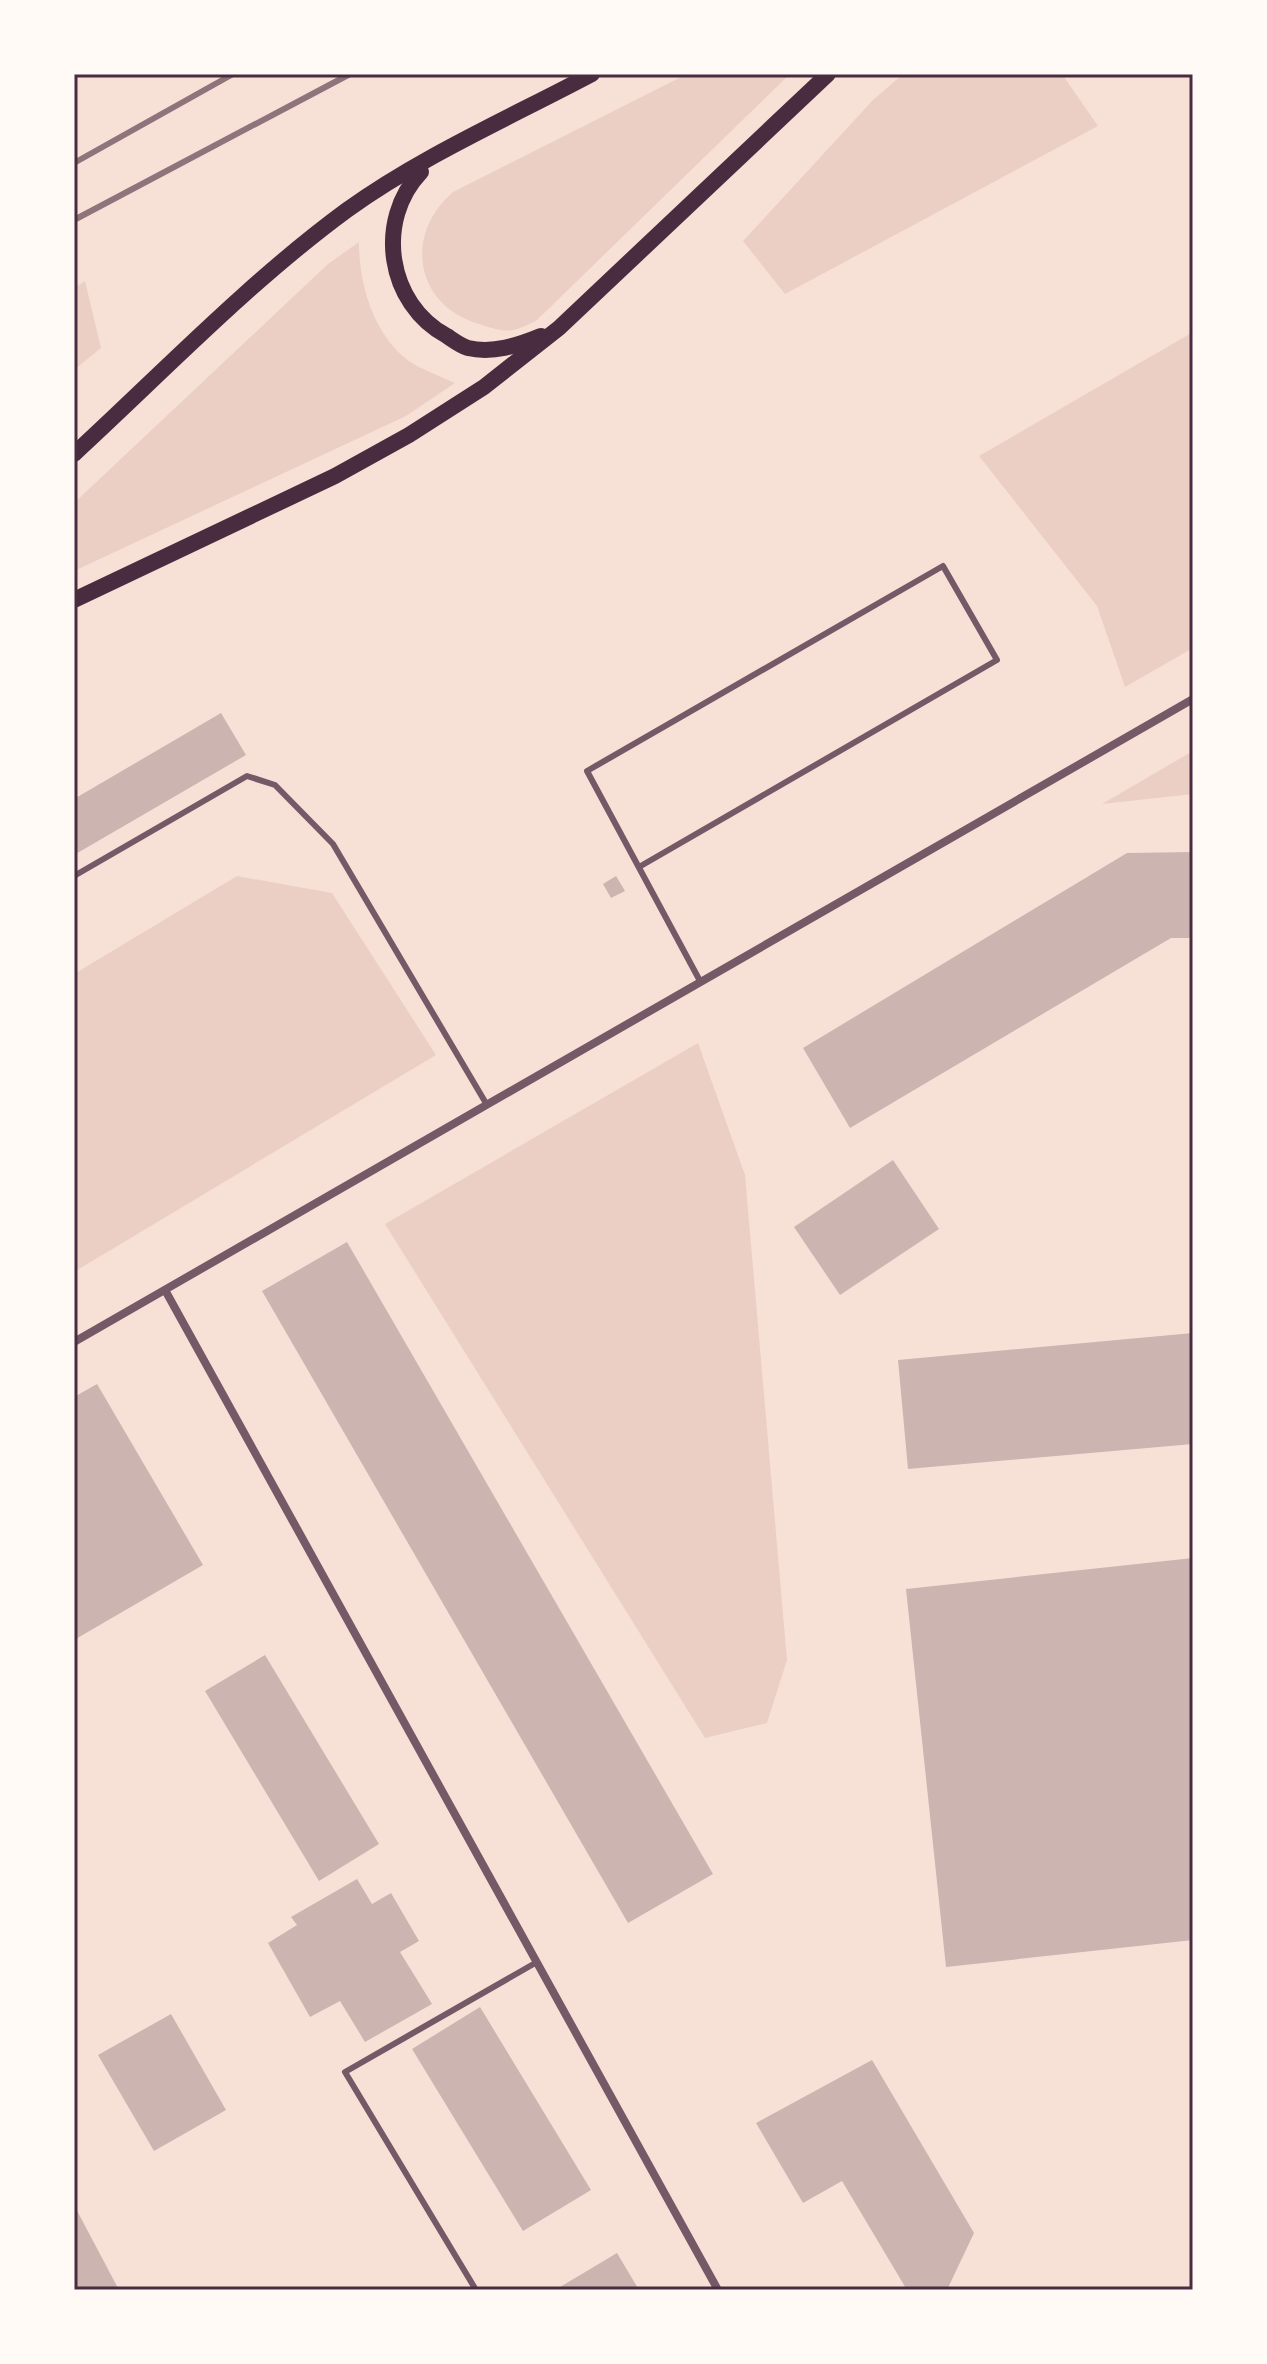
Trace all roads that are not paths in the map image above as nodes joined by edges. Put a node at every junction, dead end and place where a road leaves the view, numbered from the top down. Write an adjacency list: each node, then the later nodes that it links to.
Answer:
1 (592, 74): 3 (main road)
2 (828, 74): 4 (main road)
3 (436, 156): 4 (main road); 5 (main road)
4 (559, 328): 6 (main road)
5 (74, 454)
6 (74, 600)
7 (1193, 699): 10 (street)
8 (639, 867): 8 (lane); 10 (lane)
9 (74, 876): 11 (lane)
10 (700, 981): 11 (street)
11 (487, 1105): 12 (street)
12 (165, 1290): 13 (street); 14 (street)
13 (74, 1342)
14 (537, 1962): 15 (lane); 16 (street)
15 (476, 2290)
16 (718, 2290)

